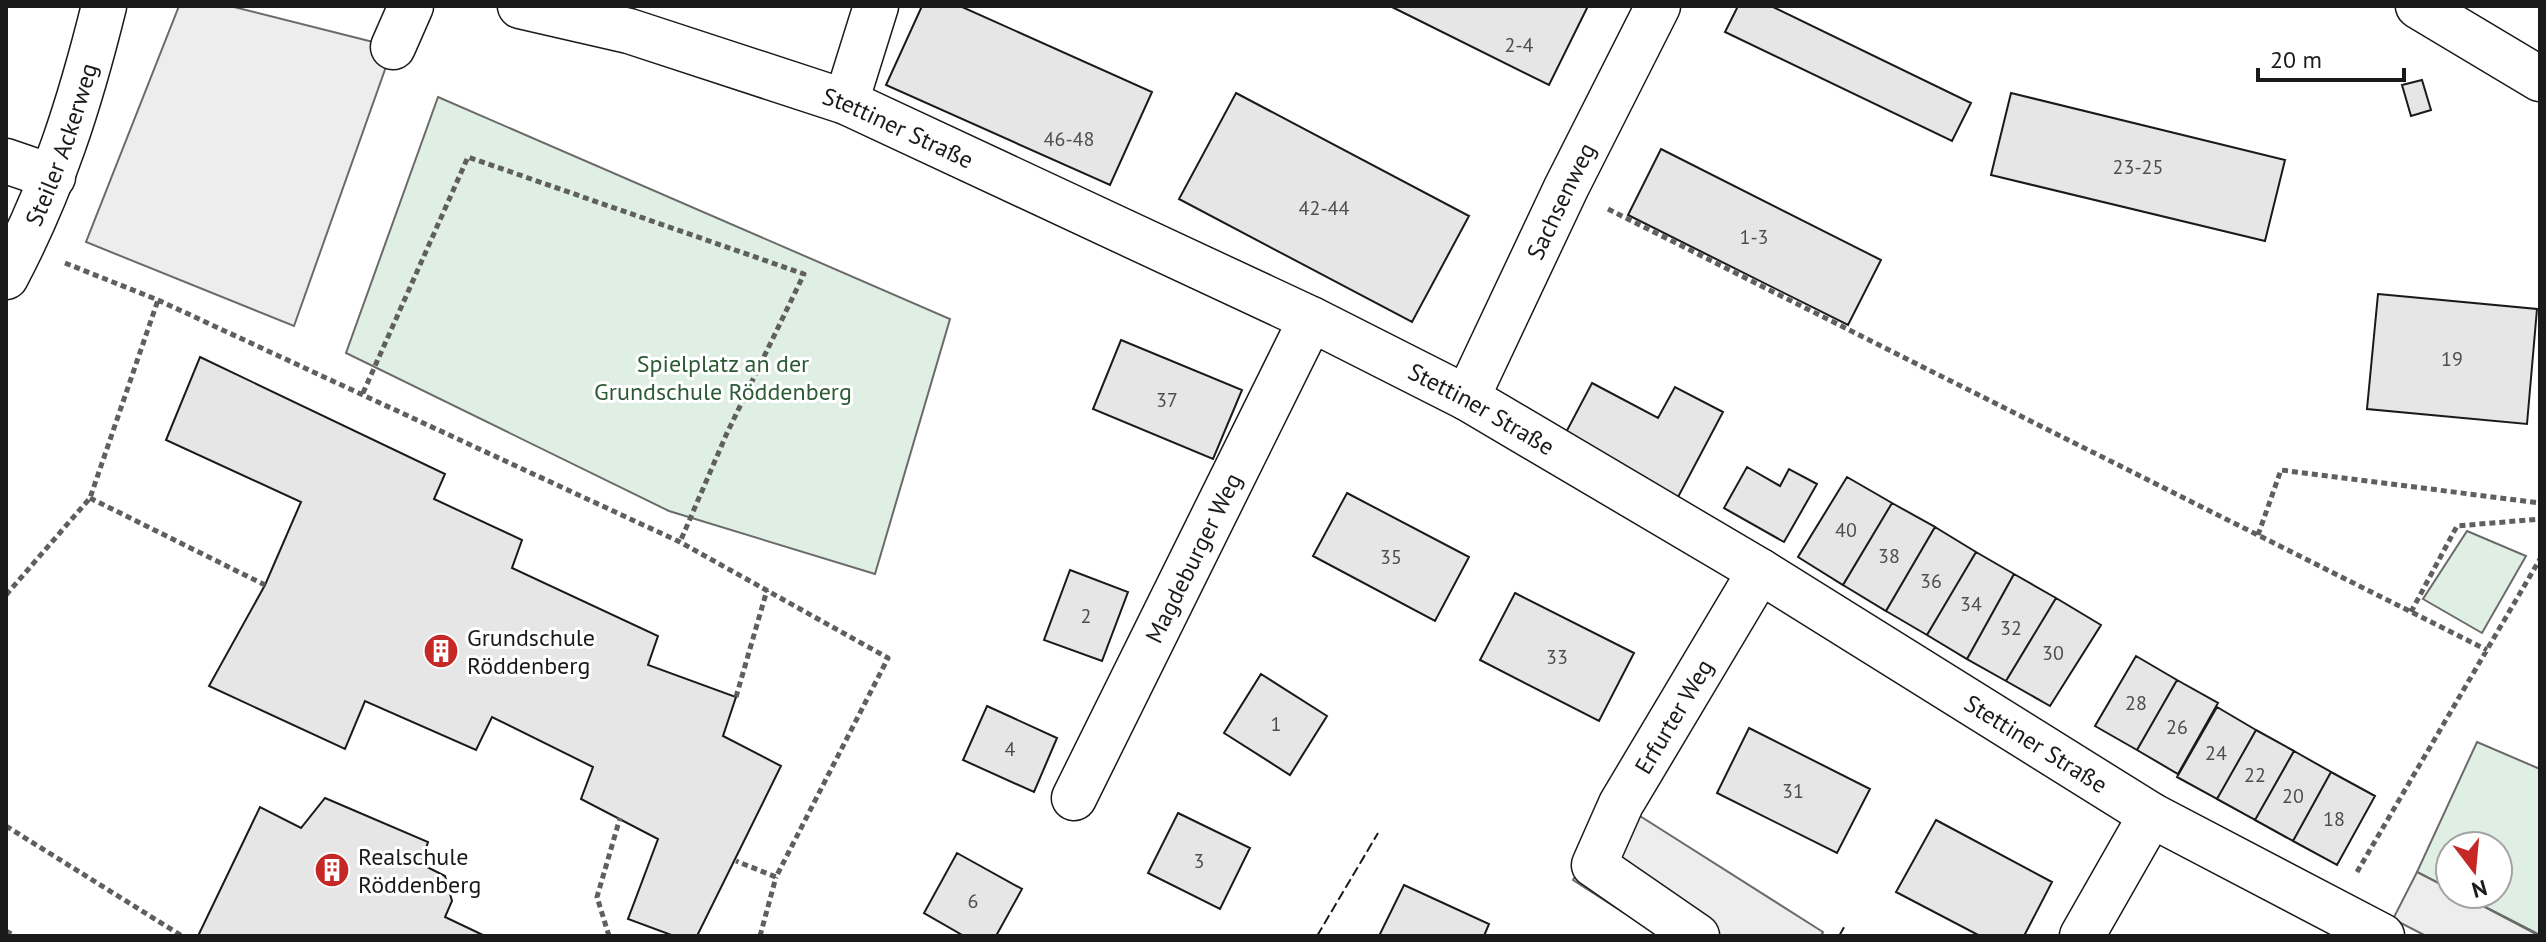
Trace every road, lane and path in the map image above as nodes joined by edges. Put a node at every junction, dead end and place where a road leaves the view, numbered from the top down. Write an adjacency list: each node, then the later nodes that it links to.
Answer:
1 (104, 6): 11 (street, Steiler Ackerweg)
2 (411, 6): 7 (street)
3 (520, 6): 9 (street, Stettiner Straße)
4 (876, 6): 9 (street)
5 (1658, 6): 12 (street, Sachsenweg)
6 (2418, 6): 8 (street)
7 (393, 47)
8 (2540, 79)
9 (846, 102): 15 (street, Stettiner Straße)
10 (6, 161): 11 (street)
11 (53, 177): 13 (street, Steiler Ackerweg)
12 (1566, 188): 17 (street, Sachsenweg); 21 (path)
13 (14, 262): 14 (path)
14 (158, 300): 16 (path); 18 (path)
15 (1311, 319): 17 (street, Stettiner Straße); 31 (street, Magdeburger Weg)
16 (363, 393): 22 (path); 22 (path)
17 (1467, 398): 24 (street, Stettiner Straße)
18 (90, 498): 25 (path); 27 (path)
19 (2540, 503): 21 (path)
20 (2540, 519): 28 (path)
21 (2258, 535): 28 (path)
22 (680, 542): 26 (path)
23 (2540, 559): 29 (path)
24 (1760, 571): 32 (street, Stettiner Straße); 43 (street, Erfurter Weg)
25 (265, 585)
26 (767, 590): 30 (path); 36 (path)
27 (6, 595)
28 (2411, 612): 29 (path)
29 (2487, 650): 37 (path)
30 (736, 697)
31 (1074, 798)
32 (2151, 815): 37 (street, Stettiner Straße); 44 (street)
33 (620, 818): 41 (path)
34 (6, 826): 40 (path)
35 (736, 861): 36 (path)
36 (776, 877): 42 (path)
37 (2334, 910): 45 (street, Stettiner Straße)
38 (6, 931): 39 (path)
39 (15, 936)
40 (182, 936)
41 (609, 936)
42 (760, 936)
43 (1697, 936)
44 (2082, 936)
45 (2382, 936)

